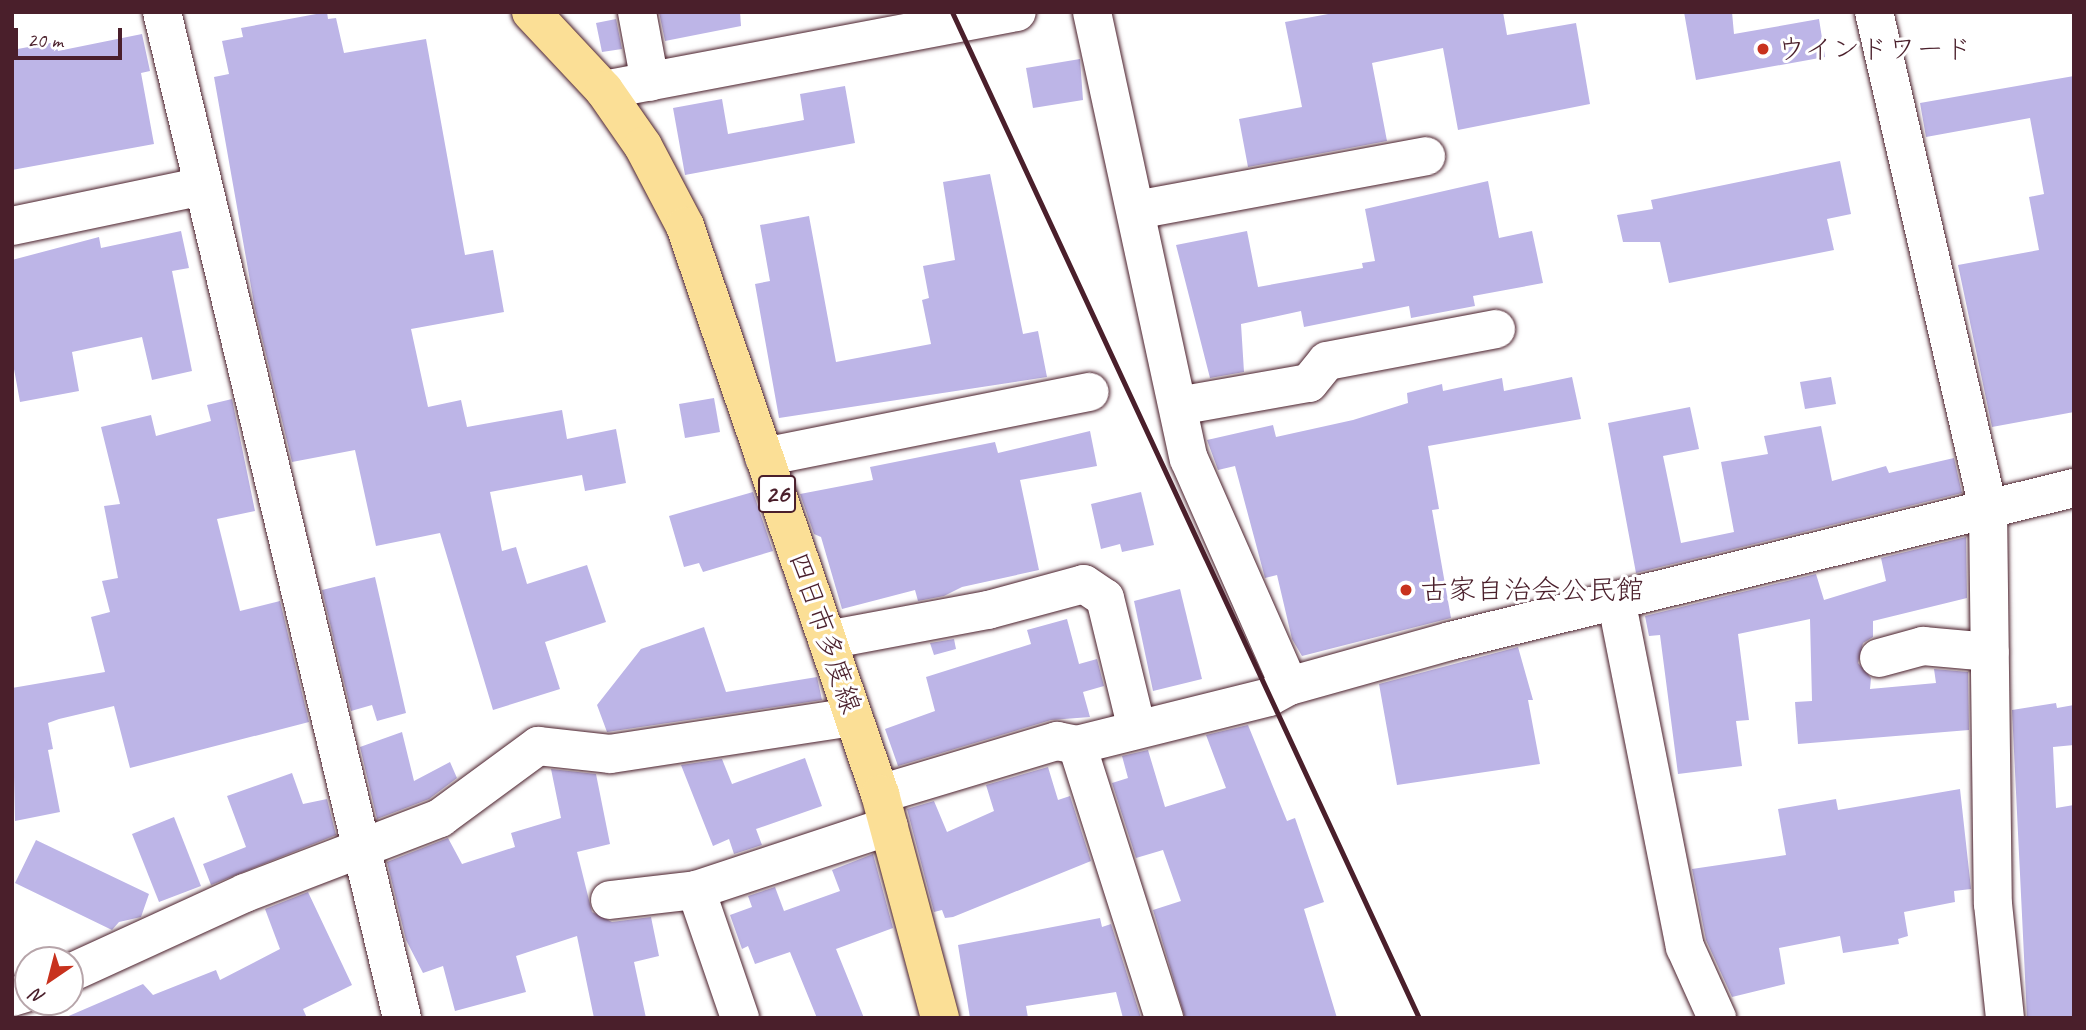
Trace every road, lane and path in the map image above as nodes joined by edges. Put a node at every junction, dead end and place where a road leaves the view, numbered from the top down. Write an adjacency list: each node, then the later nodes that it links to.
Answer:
1 (162, 12): 10 (street)
2 (531, 12): 8 (main road, 四日市多度線 / 26)
3 (637, 12): 7 (street)
4 (1017, 12): 7 (street)
5 (1093, 12): 11 (street)
6 (1874, 12): 18 (street)
7 (650, 82): 8 (street)
8 (604, 90): 16 (main road, 四日市多度線 / 26)
9 (1426, 156): 11 (street)
10 (204, 186): 12 (street); 28 (street)
11 (1136, 210): 15 (street)
12 (12, 226)
13 (1496, 329): 15 (street)
14 (1090, 392): 16 (street)
15 (1178, 406): 23 (street)
16 (764, 457): 20 (main road, 四日市多度線 / 26)
17 (2074, 488): 18 (street)
18 (1989, 508): 19 (street); 21 (street)
19 (1617, 604): 23 (street); 36 (street)
20 (827, 640): 24 (main road, 四日市多度線 / 26); 25 (street)
21 (1990, 652): 22 (street); 37 (street)
22 (1879, 657)
23 (1289, 686): 25 (street)
24 (853, 717): 27 (main road, 四日市多度線 / 26); 28 (street)
25 (1137, 729): 26 (street)
26 (1077, 745): 27 (street); 35 (street)
27 (885, 810): 29 (street); 34 (main road, 四日市多度線 / 26)
28 (360, 847): 31 (street); 32 (street)
29 (696, 890): 30 (street); 33 (street)
30 (610, 900)
31 (84, 967)
32 (402, 1018)
33 (740, 1018)
34 (940, 1018)
35 (1164, 1018)
36 (1717, 1018)
37 (2006, 1018)

